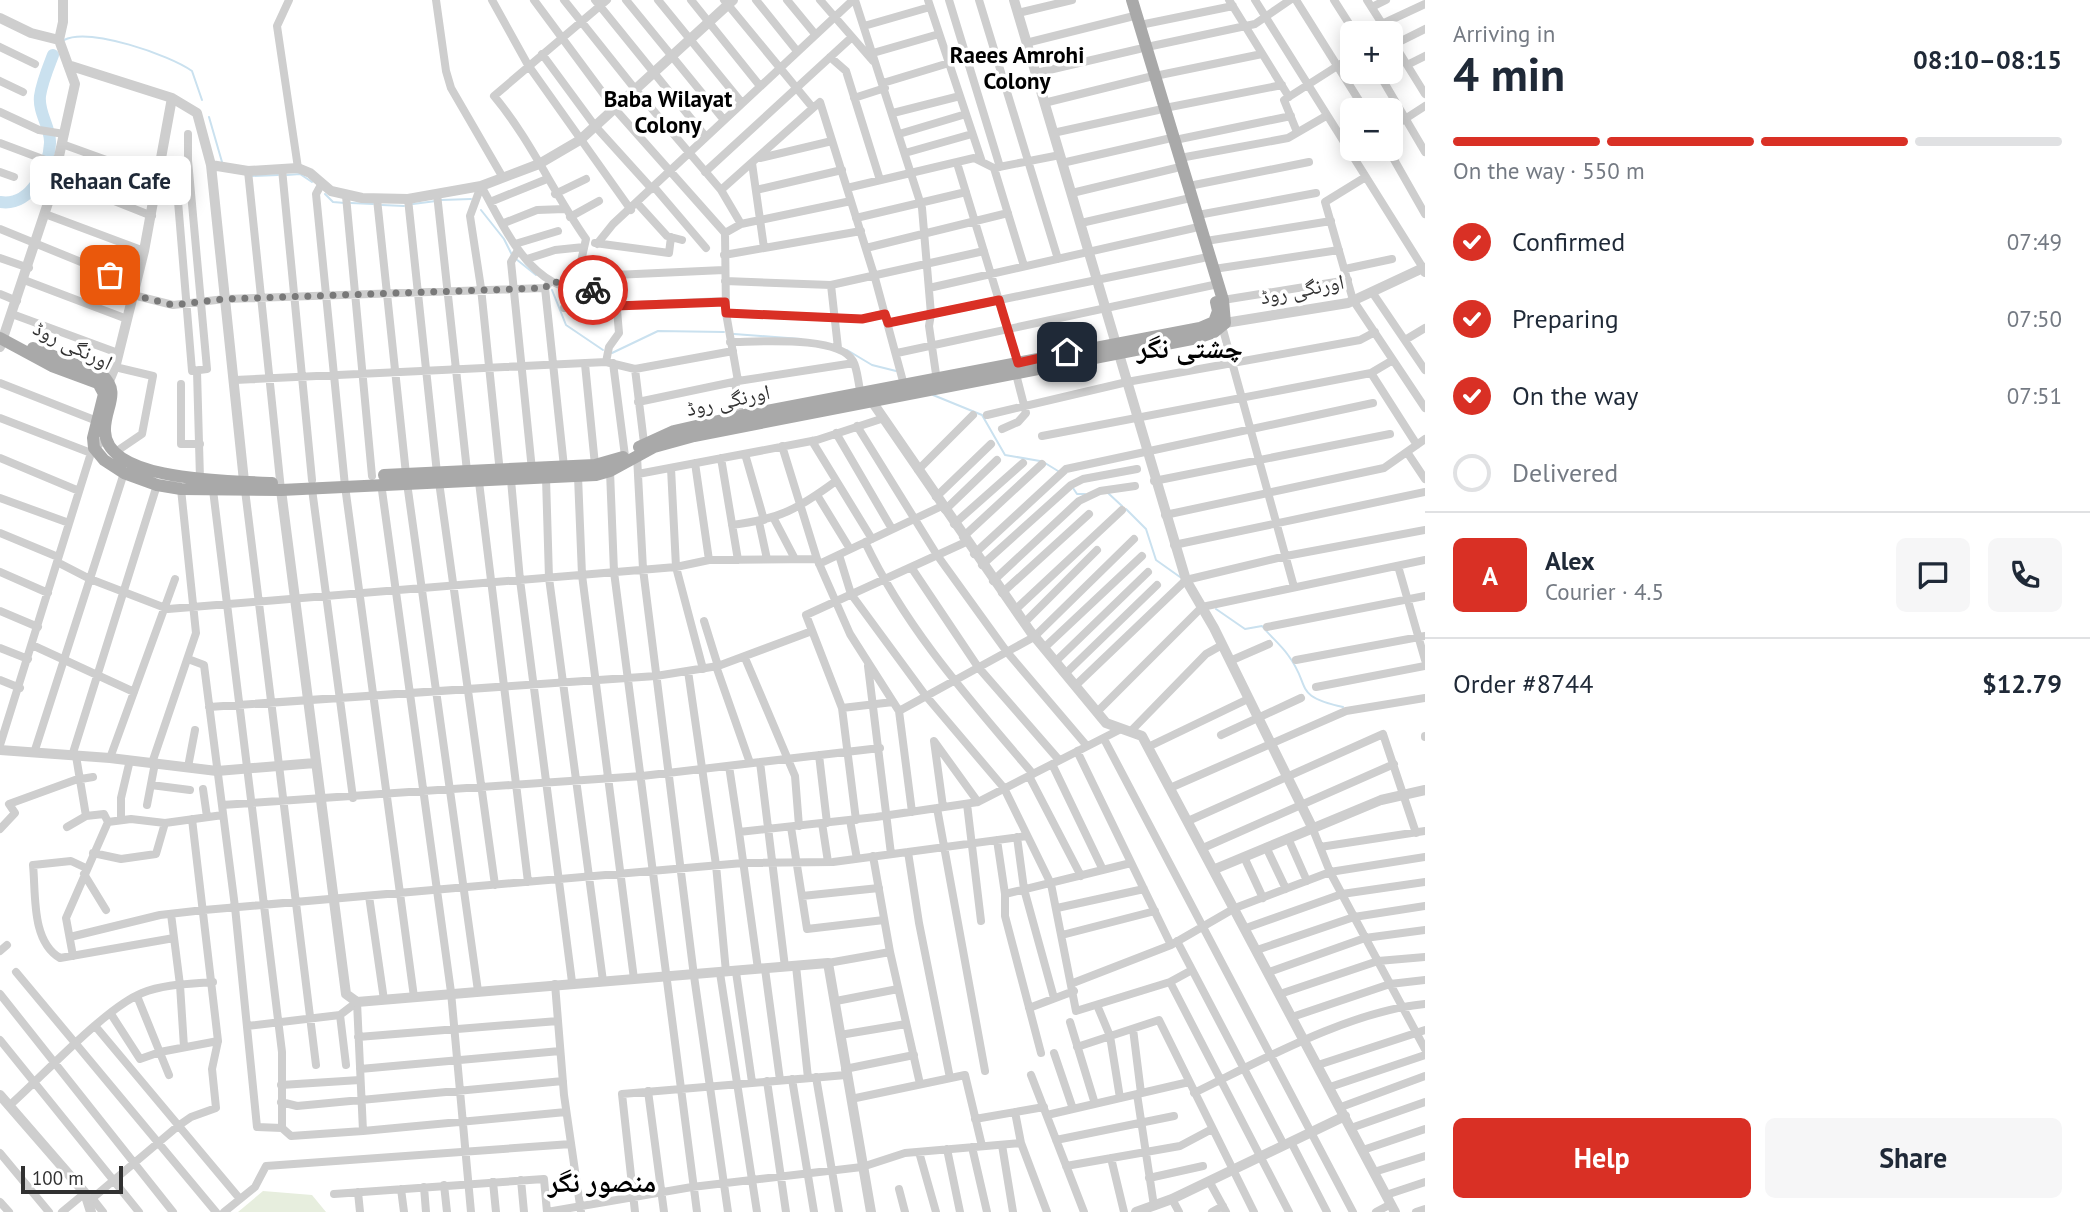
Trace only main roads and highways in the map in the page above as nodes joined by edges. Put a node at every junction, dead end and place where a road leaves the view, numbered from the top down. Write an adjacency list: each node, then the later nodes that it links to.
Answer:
1 (1132, 0): 2 (main road, اورنگی روڈ)
2 (1178, 163): 3 (main road, اورنگی روڈ); 3 (main road, اورنگی روڈ)
3 (1196, 221): 4 (main road, اورنگی روڈ); 4 (main road, اورنگی روڈ)
4 (1215, 284): 6 (main road, اورنگی روڈ); 6 (main road, اورنگی روڈ)
5 (1, 337): 8 (main road, اورنگی روڈ)
6 (1118, 348): 7 (main road, اورنگی روڈ)
7 (938, 383): 9 (main road, اورنگی روڈ); 9 (main road, اورنگی روڈ)
8 (107, 386): 12 (main road, اورنگی روڈ); 12 (main road, اورنگی روڈ)
9 (631, 456): 10 (main road, اورنگی روڈ); 10 (main road, اورنگی روڈ)
10 (504, 476): 11 (main road, اورنگی روڈ); 11 (main road, اورنگی روڈ)
11 (438, 477): 12 (main road, اورنگی روڈ)
12 (244, 486)

